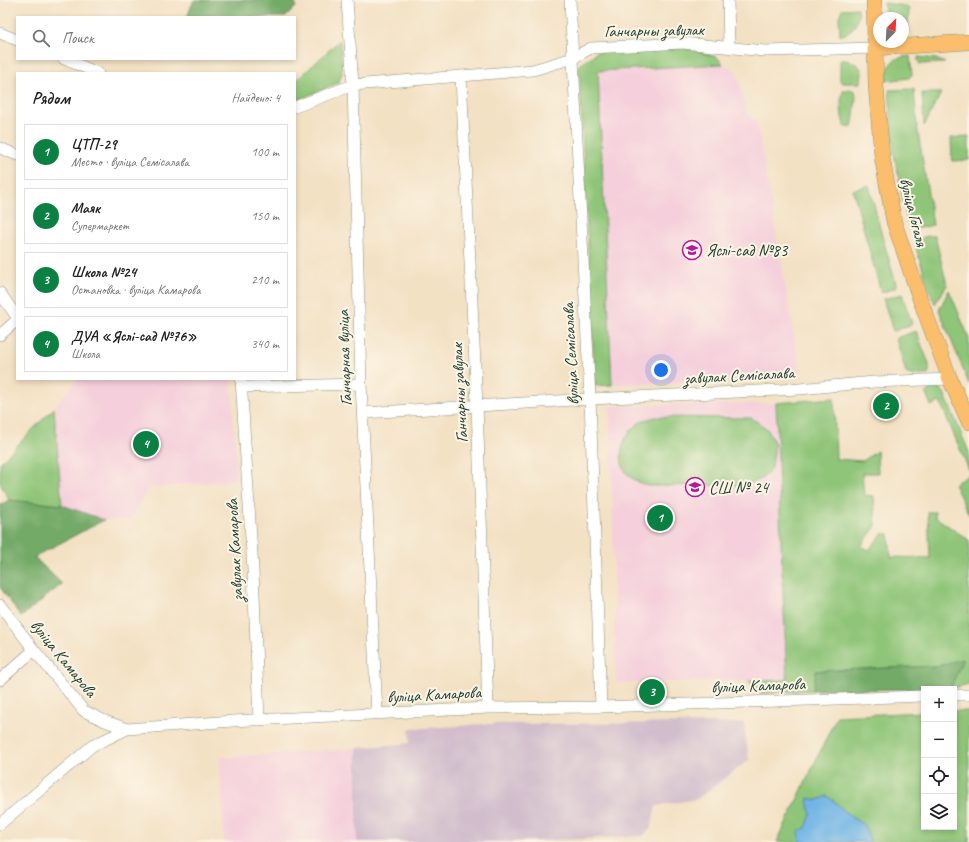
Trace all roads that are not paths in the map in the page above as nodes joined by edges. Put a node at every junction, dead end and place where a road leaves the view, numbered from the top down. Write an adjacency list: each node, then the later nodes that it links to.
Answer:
1 (347, 0): 16 (street, Ганчарная вуліца)
2 (570, 0): 12 (street, вуліца Семісалава)
3 (728, 0): 10 (street)
4 (874, 0): 5 (main road, вуліца Гогаля)
5 (874, 12)
6 (0, 33): 7 (street)
7 (16, 40)
8 (969, 42): 9 (main road)
9 (909, 46)
10 (728, 47): 11 (street, Ганчарны завулак); 12 (street, Ганчарны завулак)
11 (875, 48): 24 (main road, вуліца Гогаля)
12 (573, 58): 15 (street, Ганчарны завулак); 27 (street, вуліца Семісалава)
13 (66, 60): 14 (street)
14 (96, 72)
15 (461, 77): 16 (street, Ганчарны завулак); 28 (street, Ганчарны завулак)
16 (353, 85): 17 (street, Ганчарны завулак); 26 (street, Ганчарная вуліца)
17 (296, 107)
18 (0, 148): 19 (street)
19 (16, 155)
20 (0, 293): 21 (street)
21 (16, 316)
22 (16, 321): 23 (street)
23 (0, 335)
24 (950, 379): 27 (street, завулак Семісалава); 30 (main road, вуліца Гогаля)
25 (241, 383): 26 (street); 40 (street, завулак Камарова)
26 (361, 384): 29 (street, Ганчарная вуліца)
27 (590, 399): 28 (street, завулак Семісалава); 37 (street, вуліца Семісалава)
28 (477, 406): 29 (street, завулак Семісалава); 38 (street, Ганчарны завулак)
29 (363, 413): 39 (street, Ганчарная вуліца)
30 (969, 422)
31 (0, 605): 32 (street, вуліца Камарова)
32 (34, 650): 33 (street); 41 (street, вуліца Камарова)
33 (0, 680)
34 (957, 695): 36 (street)
35 (921, 696): 37 (street, вуліца Камарова)
36 (969, 696)
37 (601, 707): 38 (street, вуліца Камарова)
38 (488, 708): 39 (street, вуліца Камарова)
39 (377, 714): 40 (street, вуліца Камарова)
40 (259, 720): 41 (street, вуліца Камарова)
41 (127, 729): 42 (street)
42 (0, 824)

